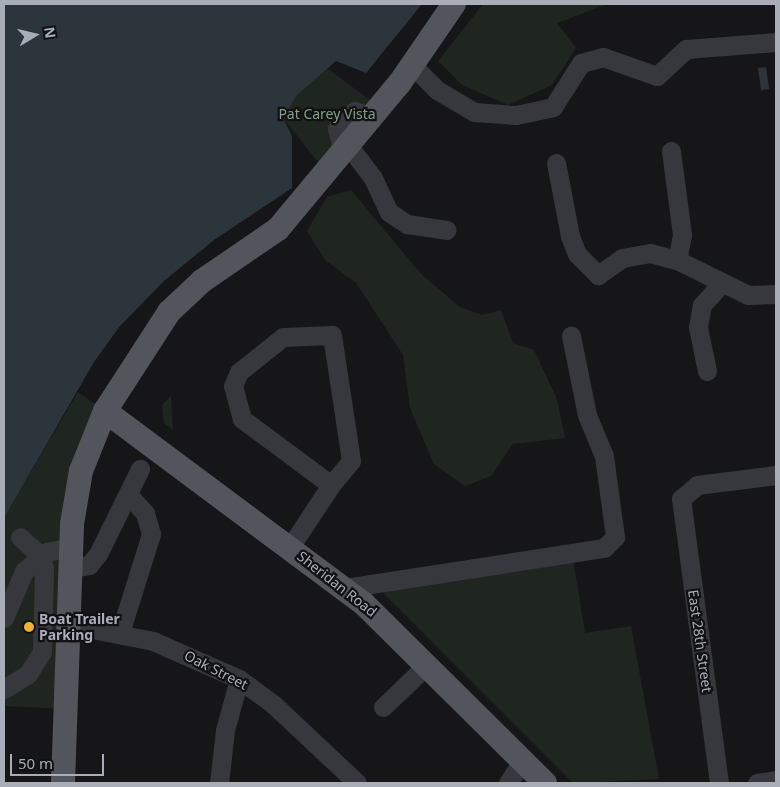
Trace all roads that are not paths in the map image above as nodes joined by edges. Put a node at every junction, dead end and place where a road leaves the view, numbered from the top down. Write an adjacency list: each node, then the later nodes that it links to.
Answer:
1 (454, 4): 3 (main road)
2 (776, 42): 3 (street)
3 (412, 66): 4 (main road)
4 (346, 148): 7 (street); 13 (main road)
5 (671, 151): 8 (street)
6 (556, 163): 8 (street)
7 (447, 230)
8 (678, 260): 9 (street)
9 (721, 284): 10 (street); 12 (street)
10 (776, 294)
11 (571, 336): 22 (street)
12 (707, 371)
13 (105, 411): 19 (main road, Sheridan Road); 21 (main road)
14 (140, 469): 17 (street)
15 (776, 475): 37 (street, East 28th Street)
16 (331, 485): 16 (street); 19 (street)
17 (128, 494): 21 (street); 25 (street)
18 (20, 537): 20 (street)
19 (290, 547): 22 (main road, Sheridan Road)
20 (40, 556): 21 (street); 23 (street); 28 (street)
21 (71, 557): 24 (main road)
22 (345, 588): 26 (main road, Sheridan Road)
23 (4, 618)
24 (71, 625): 25 (street, Oak Street); 32 (main road)
25 (120, 633): 27 (street, Oak Street)
26 (428, 664): 29 (street); 30 (main road, Sheridan Road)
27 (239, 679): 33 (street); 34 (street, Oak Street)
28 (4, 689)
29 (383, 707)
30 (523, 760): 35 (street); 36 (main road, Sheridan Road)
31 (776, 780): 38 (street)
32 (63, 783)
33 (219, 783)
34 (357, 783)
35 (508, 783)
36 (545, 783)
37 (719, 783)
38 (757, 783)

